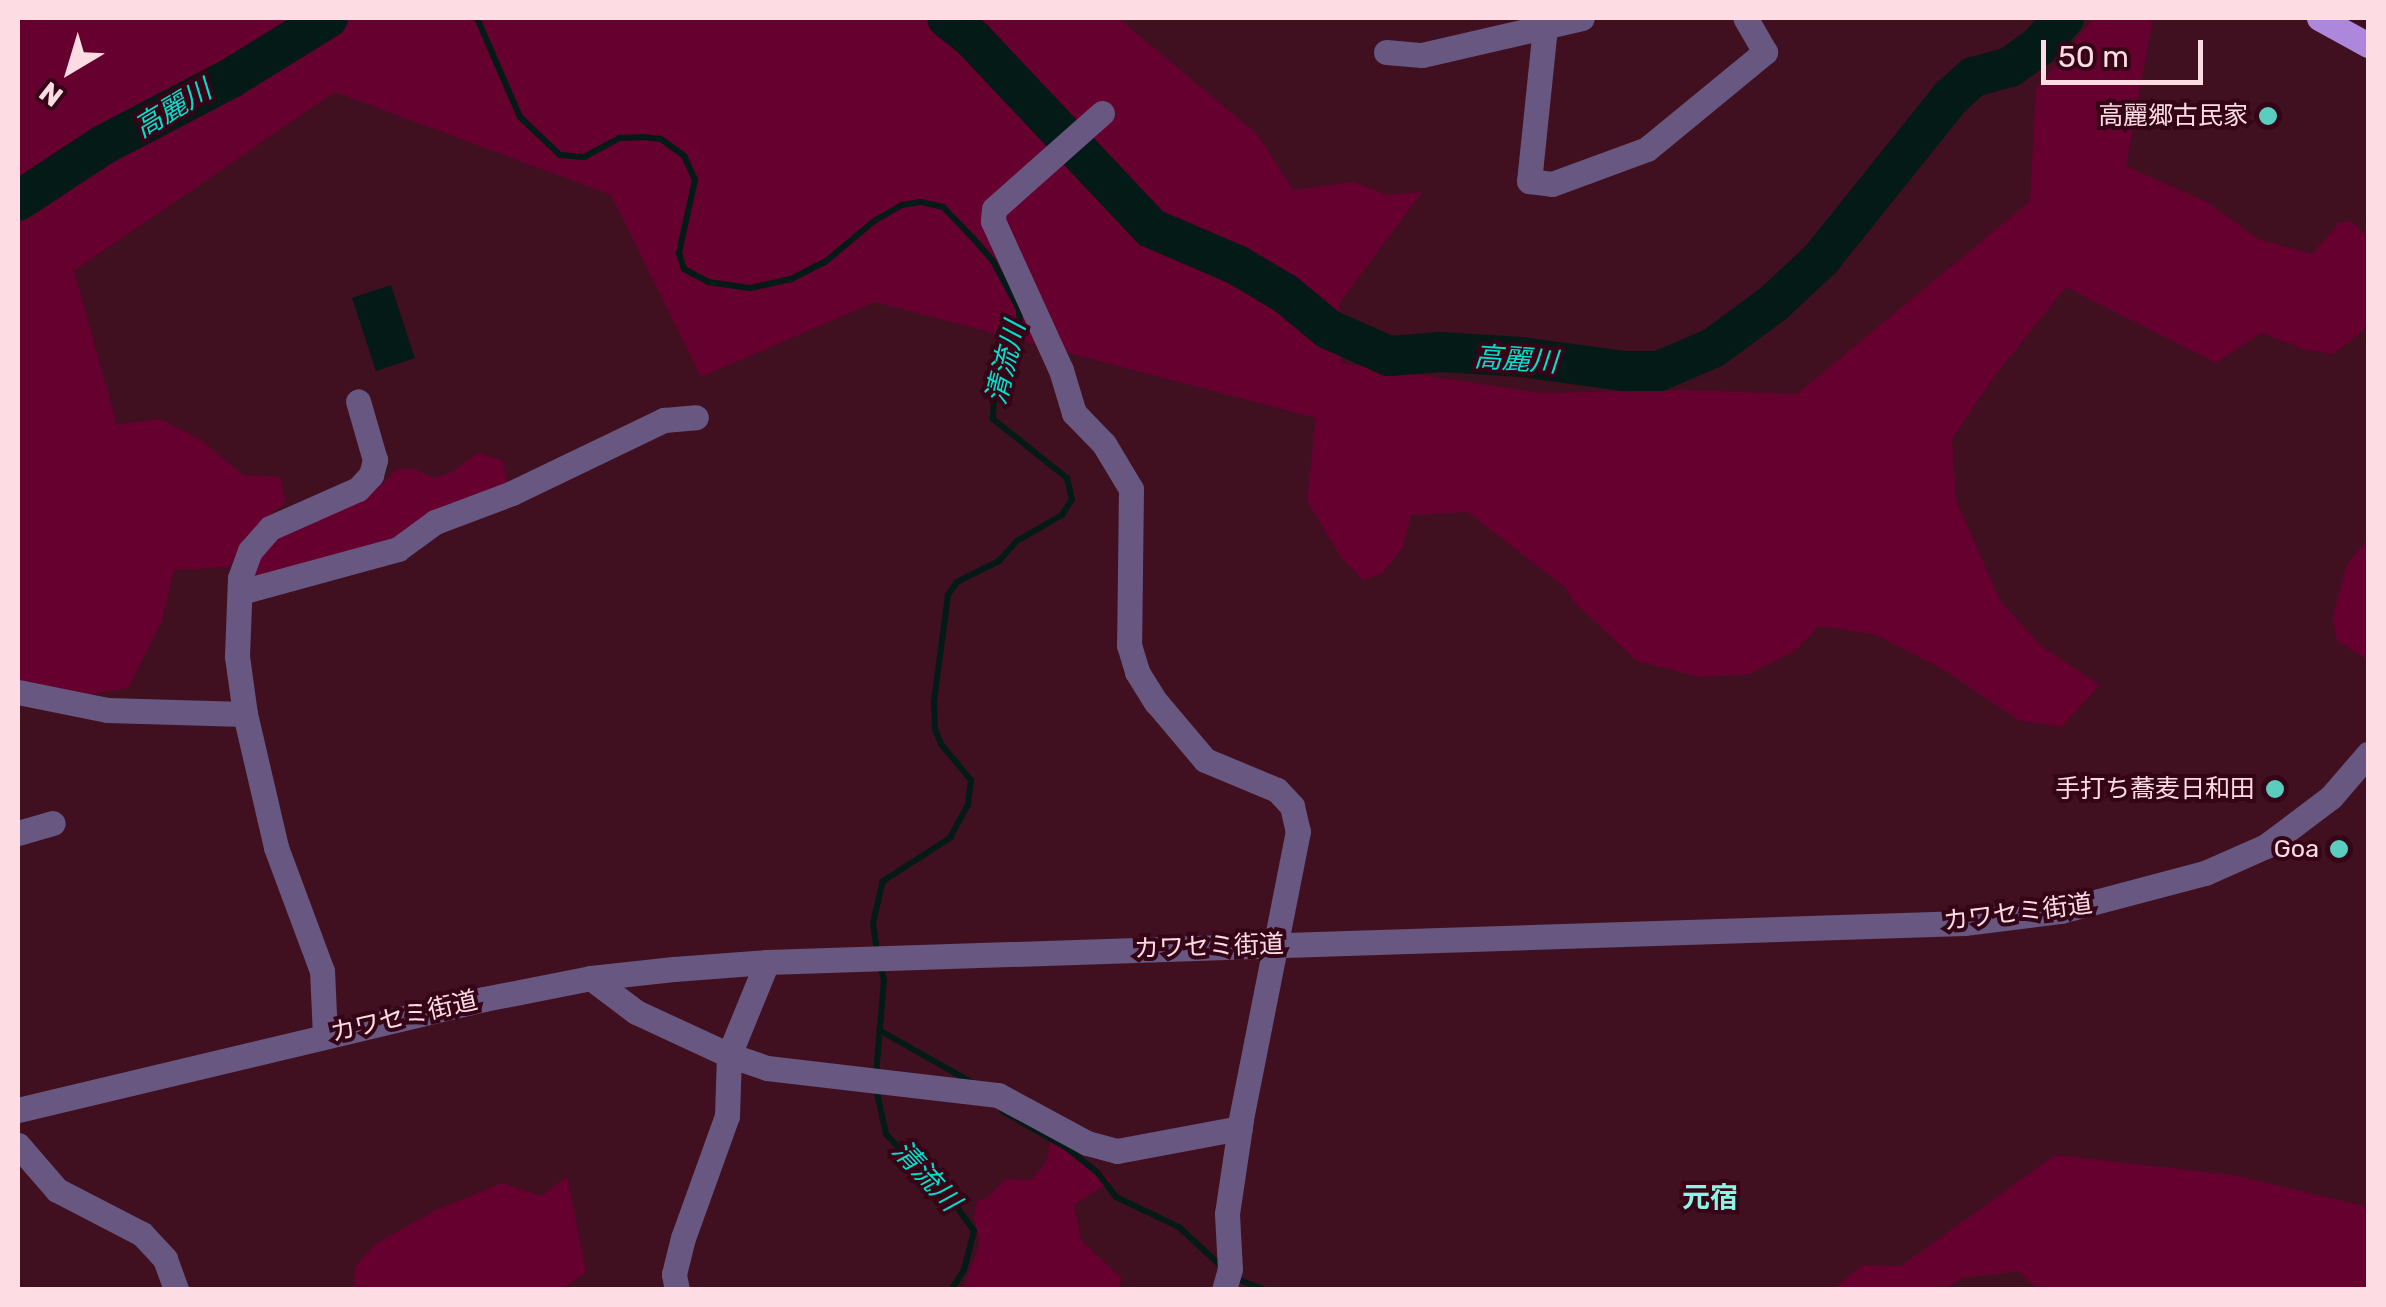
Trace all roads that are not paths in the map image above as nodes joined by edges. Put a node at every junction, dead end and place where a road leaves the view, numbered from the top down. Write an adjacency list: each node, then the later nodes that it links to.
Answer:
1 (1582, 18): 4 (street)
2 (1745, 18): 4 (street)
3 (2318, 18): 5 (main road)
4 (1545, 26): 6 (street)
5 (2368, 46)
6 (1386, 52)
7 (1102, 113): 16 (street)
8 (358, 401): 10 (street)
9 (696, 417): 10 (street)
10 (241, 592): 12 (street)
11 (18, 692): 12 (street)
12 (244, 714): 19 (street)
13 (2368, 754): 16 (street, カワセミ街道)
14 (53, 823): 15 (street)
15 (18, 833)
16 (1278, 944): 17 (street, カワセミ街道); 22 (street)
17 (766, 962): 18 (street, カワセミ街道); 20 (street)
18 (591, 978): 19 (street, カワセミ街道); 20 (street)
19 (326, 1036): 21 (street, カワセミ街道)
20 (729, 1056): 22 (street); 25 (street)
21 (18, 1110)
22 (1240, 1128): 26 (street)
23 (18, 1145): 24 (street)
24 (176, 1290)
25 (677, 1290)
26 (1224, 1290)

